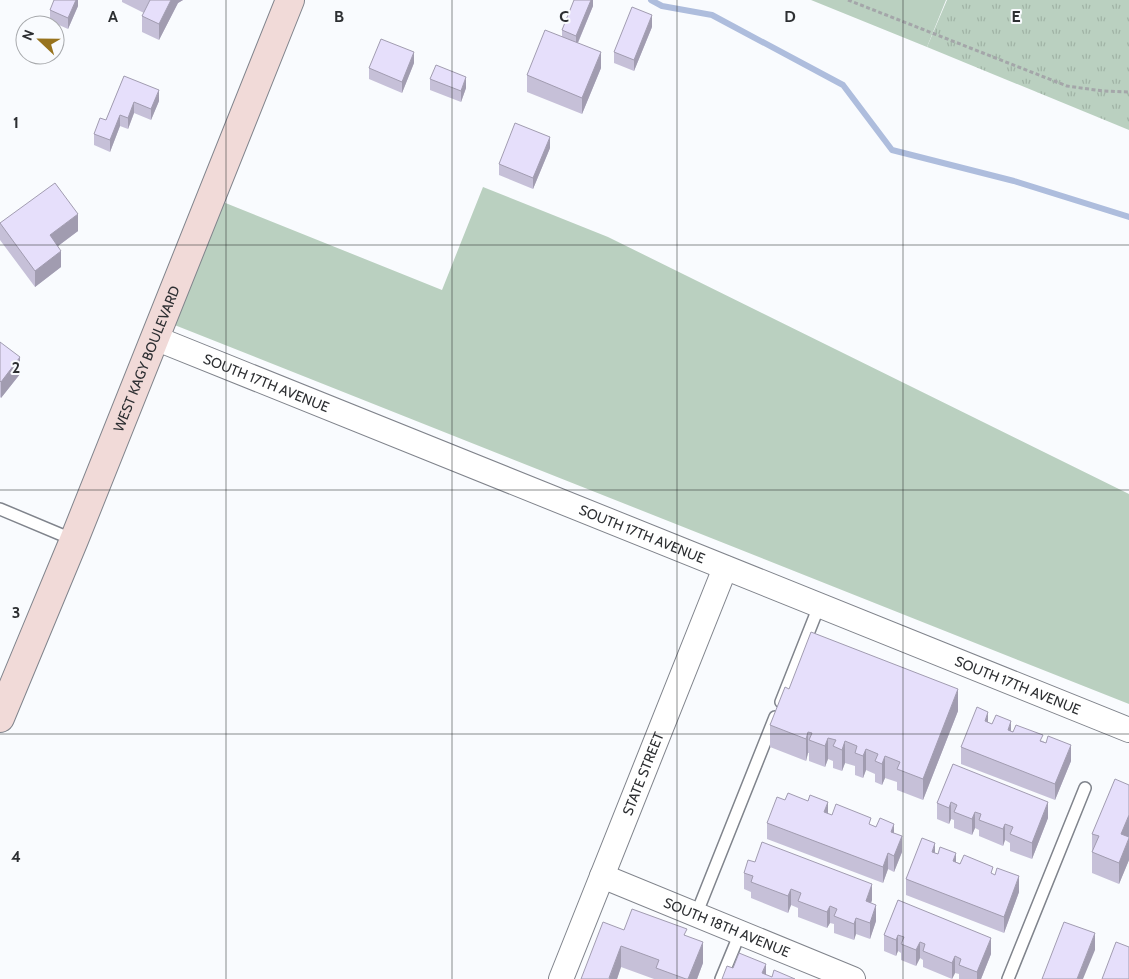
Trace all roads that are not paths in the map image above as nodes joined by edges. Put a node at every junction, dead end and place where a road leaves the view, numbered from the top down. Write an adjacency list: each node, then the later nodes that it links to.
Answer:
1 (290, 0): 2 (main road, WEST KAGY BOULEVARD)
2 (155, 338): 4 (main road, WEST KAGY BOULEVARD); 5 (street, SOUTH 17TH AVENUE)
3 (0, 509): 4 (lane)
4 (74, 540): 7 (main road, WEST KAGY BOULEVARD)
5 (725, 568): 6 (street, SOUTH 17TH AVENUE); 10 (street, STATE STREET)
6 (819, 606): 8 (street, SOUTH 17TH AVENUE); 11 (lane)
7 (0, 718)
8 (1129, 730)
9 (1085, 788): 16 (lane)
10 (602, 876): 11 (street, SOUTH 18TH AVENUE); 13 (street, STATE STREET)
11 (696, 915): 12 (street, SOUTH 18TH AVENUE)
12 (740, 933): 14 (lane); 15 (street, SOUTH 18TH AVENUE)
13 (561, 979)
14 (721, 979)
15 (853, 979)
16 (1008, 979)

